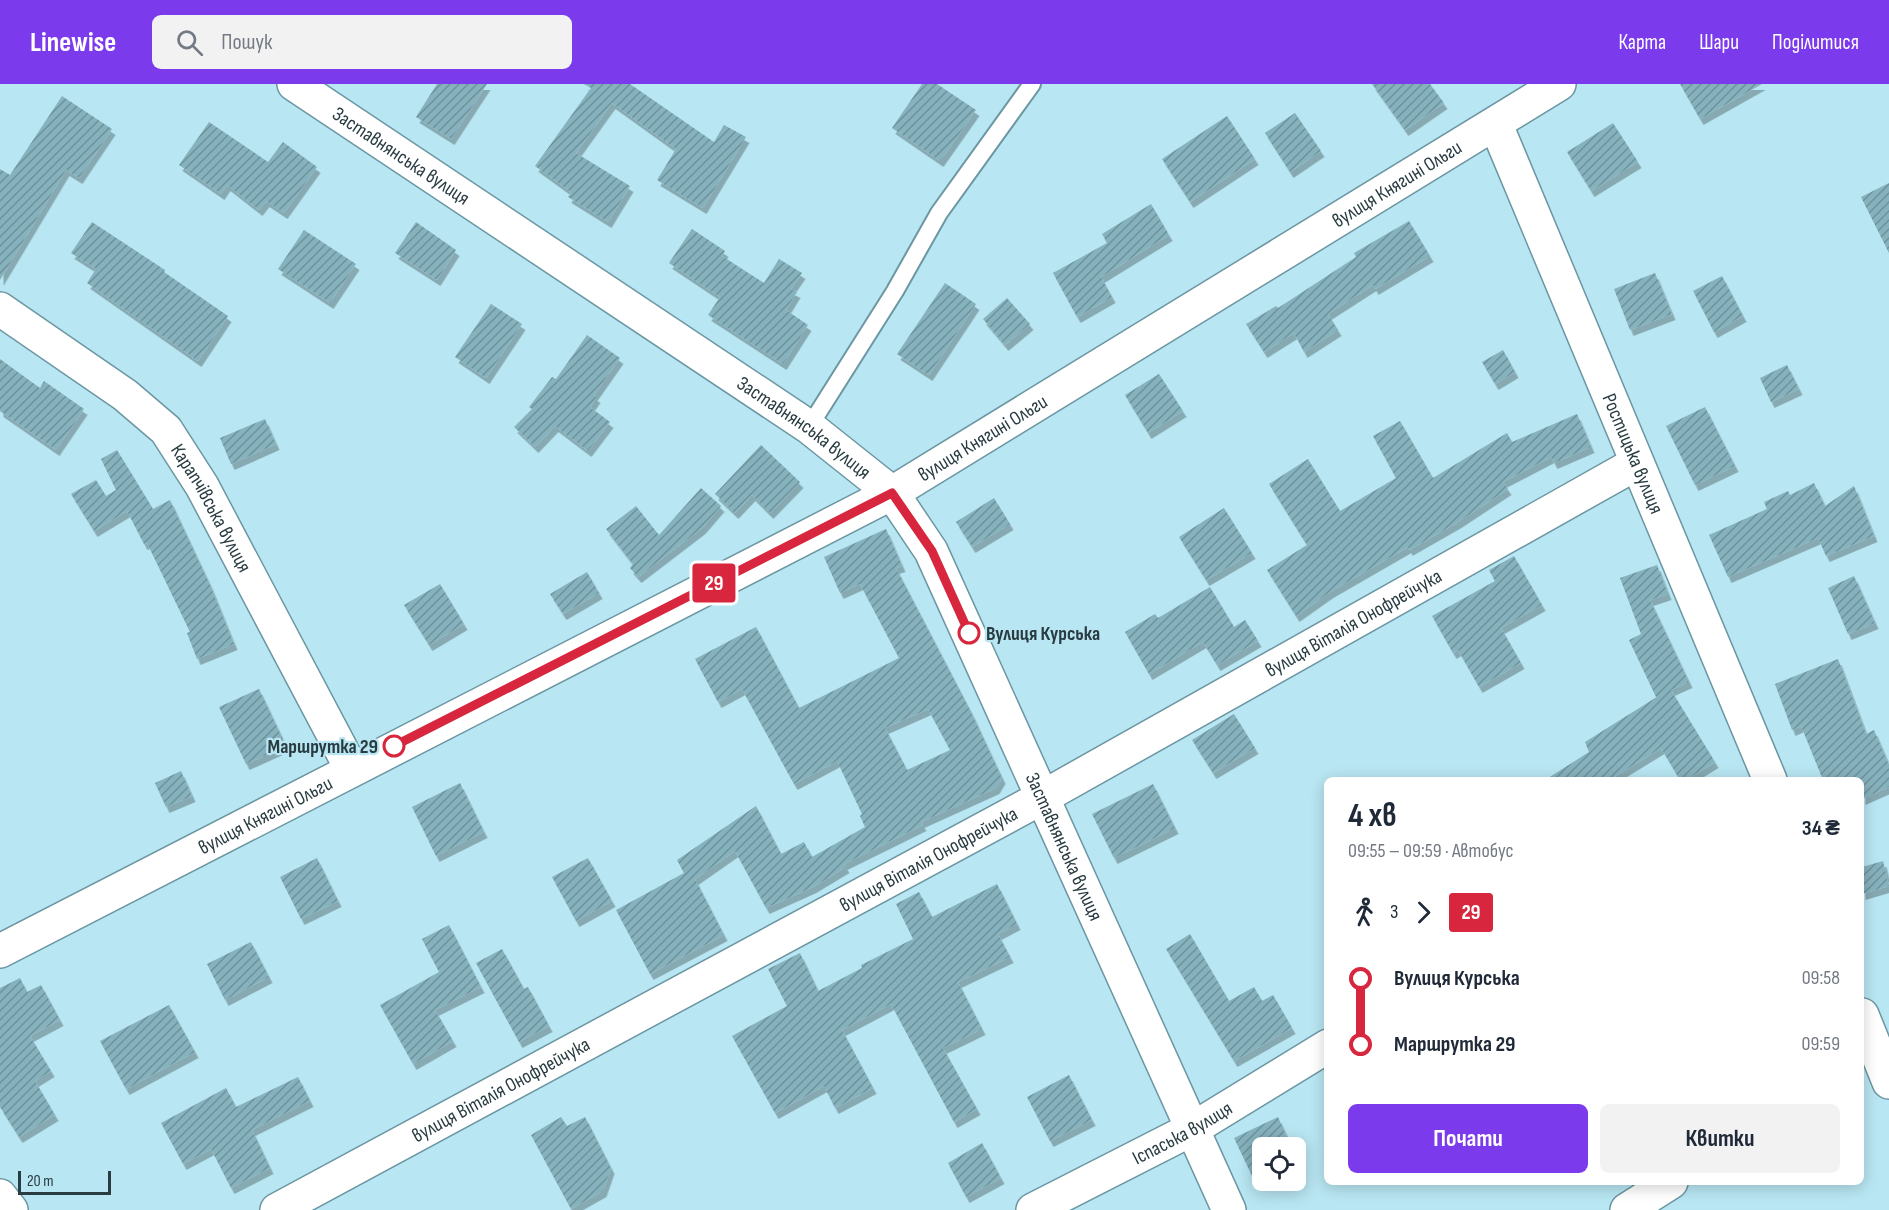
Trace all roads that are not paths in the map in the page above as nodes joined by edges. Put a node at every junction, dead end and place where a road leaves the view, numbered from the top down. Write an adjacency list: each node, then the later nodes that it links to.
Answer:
1 (294, 84): 6 (street, Заставнянська вулиця)
2 (1032, 84): 6 (lane)
3 (1559, 84): 4 (street, вулиця Княгині Ольги)
4 (1496, 125): 7 (street, Ростицька вулиця); 8 (street, вулиця Княгині Ольги)
5 (0, 309): 9 (street, Карапчівська вулиця)
6 (809, 427): 8 (street, Заставнянська вулиця)
7 (1637, 463): 10 (street, Ростицька вулиця); 11 (street, вулиця Віталія Онофрейчука)
8 (892, 493): 9 (street, вулиця Княгині Ольги); 11 (street, Заставнянська вулиця)
9 (351, 768): 12 (street, вулиця Княгині Ольги)
10 (1766, 777)
11 (1043, 796): 17 (street, Заставнянська вулиця); 21 (street, вулиця Віталія Онофрейчука)
12 (0, 951)
13 (1864, 1029): 15 (street)
14 (1324, 1048): 17 (street, Іспаська вулиця)
15 (1868, 1056): 16 (street)
16 (1889, 1082)
17 (1194, 1128): 22 (street, Іспаська вулиця); 23 (street, Заставнянська вулиця)
18 (1666, 1185): 24 (street)
19 (0, 1196): 20 (street)
20 (11, 1210)
21 (277, 1210)
22 (1033, 1210)
23 (1229, 1210)
24 (1627, 1210)

